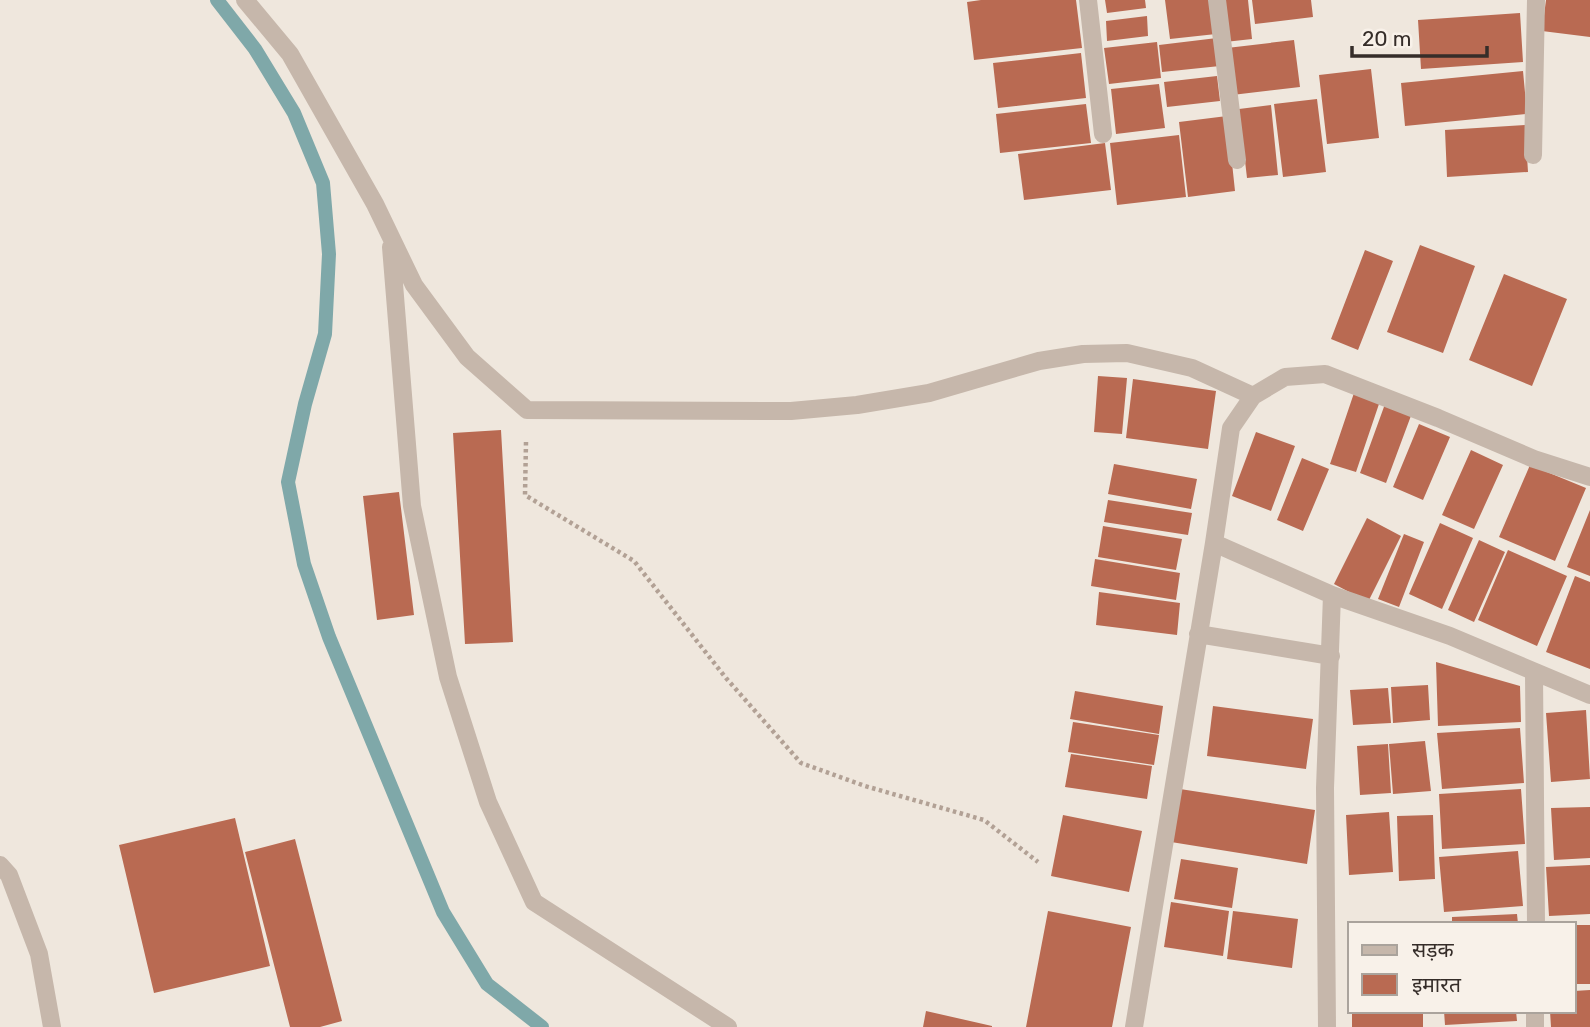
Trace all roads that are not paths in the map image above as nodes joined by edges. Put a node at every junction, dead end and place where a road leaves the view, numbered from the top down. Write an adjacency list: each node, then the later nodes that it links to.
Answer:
1 (244, 0): 8 (street)
2 (1088, 0): 5 (street)
3 (1217, 0): 7 (street)
4 (1536, 0): 6 (street)
5 (1103, 134)
6 (1532, 155)
7 (1237, 160)
8 (390, 236): 9 (street); 20 (street)
9 (1253, 396): 10 (street); 11 (street)
10 (1590, 477)
11 (1214, 542): 12 (street); 13 (street)
12 (1332, 595): 14 (street); 15 (street)
13 (1198, 634): 14 (street); 21 (street)
14 (1331, 656): 22 (street)
15 (1534, 673): 16 (street); 18 (street)
16 (1590, 695)
17 (0, 865): 19 (street)
18 (1535, 922)
19 (52, 1027)
20 (728, 1027)
21 (1134, 1027)
22 (1327, 1027)

